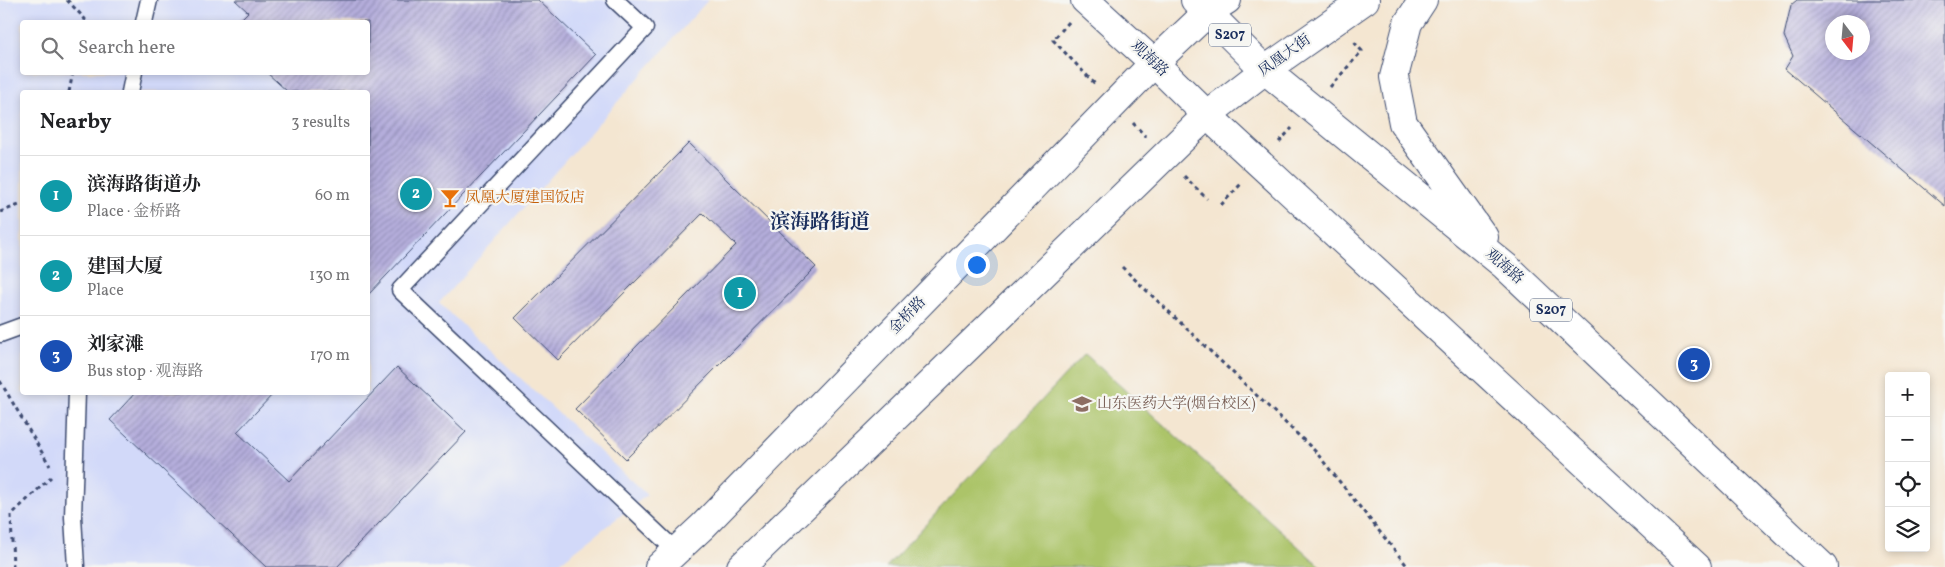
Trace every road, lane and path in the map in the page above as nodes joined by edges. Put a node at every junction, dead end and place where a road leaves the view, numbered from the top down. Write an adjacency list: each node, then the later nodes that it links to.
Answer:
1 (67, 0): 8 (path)
2 (149, 0): 9 (lane)
3 (615, 0): 25 (lane)
4 (1085, 0): 10 (main road, 观海路)
5 (1365, 0): 11 (main road, 凤凰大街)
6 (1422, 0): 19 (main road)
7 (1210, 4): 10 (main road); 11 (main road, 观海路 / S207)
8 (85, 20)
9 (144, 20)
10 (1154, 63): 16 (main road, 观海路); 25 (main road, 金桥路)
11 (1265, 70): 16 (main road, 凤凰大街); 19 (main road, 观海路 / S207)
12 (72, 75): 14 (path)
13 (133, 75): 15 (lane)
14 (69, 90)
15 (130, 90)
16 (1207, 115): 28 (main road); 30 (main road, 观海路)
17 (20, 205): 18 (path)
18 (0, 212)
19 (1505, 266): 31 (main road, 观海路 / S207)
20 (1122, 267): 29 (path)
21 (20, 327): 22 (lane)
22 (0, 334)
23 (0, 381): 26 (path)
24 (77, 395): 27 (lane)
25 (667, 559)
26 (13, 567)
27 (76, 567)
28 (741, 567)
29 (1408, 567)
30 (1697, 567)
31 (1822, 567)

